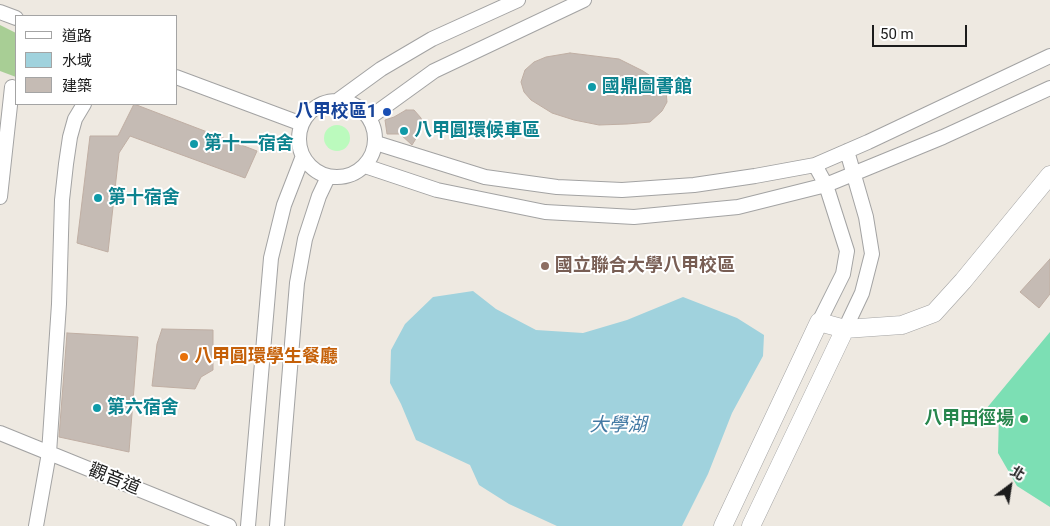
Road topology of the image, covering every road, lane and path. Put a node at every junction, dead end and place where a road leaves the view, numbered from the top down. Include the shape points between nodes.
1 (518, 0) edge
2 (584, 0) edge
3 (0, 12) edge
4 (15, 18) edge
5 (1050, 56) edge
6 (178, 79) edge
7 (12, 87) dead end
8 (1050, 88) edge
9 (337, 101) junction
10 (83, 105) edge
11 (369, 118) junction
12 (302, 124) junction
13 (376, 143) junction
14 (847, 151) junction
15 (303, 156) junction
16 (815, 164) junction
17 (365, 166) junction
18 (854, 173) junction
19 (1050, 175) edge
20 (328, 177) junction
21 (826, 185) junction
22 (0, 197) edge
23 (820, 322) junction
24 (845, 329) junction
25 (0, 433) edge
26 (49, 453) junction
27 (36, 526) edge
28 (229, 526) edge
29 (248, 526) edge
30 (277, 526) edge
31 (723, 526) edge
32 (751, 526) edge

1 - 9 street via 432,39
2 - 11 street via 434,71
3 - 4 street
5 - 14 street
6 - 12 street
7 - 22 street
8 - 18 street
9 - 11 street via 360,108
9 - 12 street via 314,109
10 - 26 street via 70,137 62,200
11 - 13 street
12 - 15 street via 299,146
13 - 16 street via 485,177 556,187 622,190 694,185
13 - 17 street
14 - 16 street
14 - 18 street
15 - 20 street via 314,169
15 - 29 street via 284,205 271,258
16 - 21 street
17 - 20 street via 342,178
17 - 21 street via 437,190 545,212 634,217 738,207
18 - 21 street
18 - 24 street via 872,254 862,293
19 - 24 street via 934,313 902,325
20 - 30 street via 305,239 297,283
21 - 23 street via 847,251 842,274
23 - 24 street
23 - 31 street
24 - 32 street
25 - 26 street, 觀音道
26 - 27 street
26 - 28 street, 觀音道

